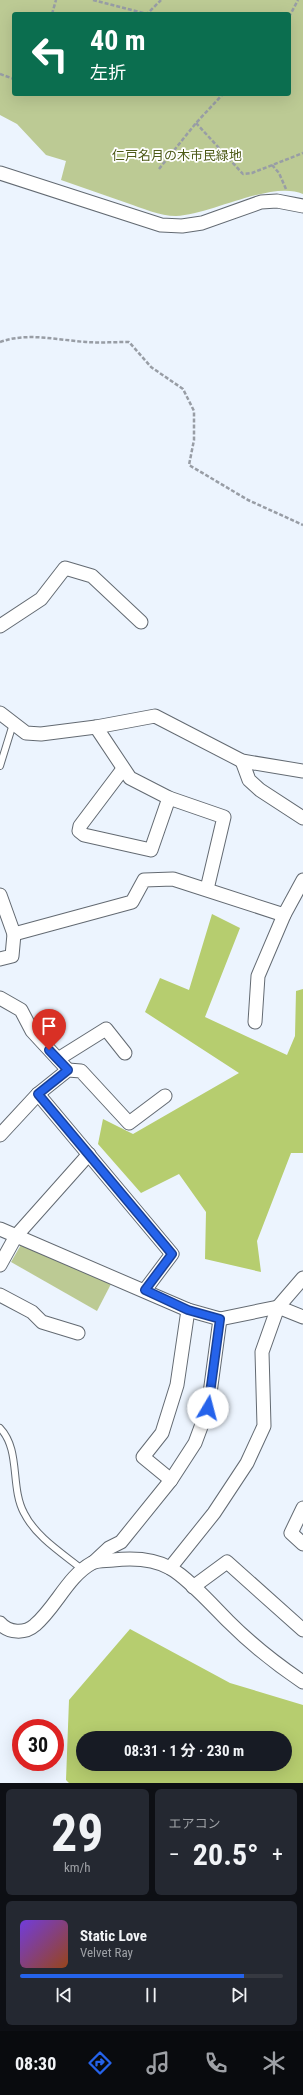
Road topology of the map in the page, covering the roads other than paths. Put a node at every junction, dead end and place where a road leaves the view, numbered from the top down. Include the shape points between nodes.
1 (0, 173) edge
2 (303, 206) edge
3 (141, 622) dead end
4 (0, 626) edge
5 (0, 713) edge
6 (13, 724) junction
7 (96, 727) junction
8 (242, 762) junction
9 (0, 766) edge
10 (123, 769) junction
11 (303, 771) edge
12 (169, 798) junction
13 (303, 818) edge
14 (302, 885) edge
15 (207, 890) junction
16 (0, 896) edge
17 (284, 915) junction
18 (14, 934) junction
19 (0, 959) edge
20 (0, 998) edge
21 (255, 1022) dead end
22 (125, 1053) dead end
23 (58, 1059) junction
24 (68, 1070) junction
25 (38, 1094) junction
26 (165, 1096) dead end
27 (0, 1135) edge
28 (89, 1154) junction
29 (0, 1229) edge
30 (16, 1236) junction
31 (0, 1265) edge
32 (303, 1278) edge
33 (145, 1290) junction
34 (0, 1296) edge
35 (278, 1307) junction
36 (188, 1310) junction
37 (303, 1317) edge
38 (220, 1319) junction
39 (78, 1332) dead end
40 (0, 1428) edge
41 (171, 1480) junction
42 (303, 1508) edge
43 (303, 1544) edge
44 (94, 1562) junction
45 (170, 1568) junction
46 (83, 1570) junction
47 (194, 1587) junction
48 (0, 1623) edge
49 (303, 1630) edge
50 (303, 1682) edge

1 - 2 street via 160,225 182,226 202,223 261,202 277,201
3 - 4 street via 92,576 65,568 40,599
5 - 6 street
6 - 7 street via 26,733 41,734
6 - 9 lane
7 - 8 street via 156,716
7 - 10 street
8 - 11 street
8 - 13 street via 249,780
10 - 12 street via 130,778
10 - 12 street via 80,826 79,831 84,835 151,850
12 - 15 street via 224,817
14 - 17 street
15 - 17 street
15 - 18 street via 173,879 144,880 132,902
16 - 18 street
17 - 21 street via 258,976
18 - 19 street via 12,956
20 - 23 street via 21,1010 32,1031
22 - 23 street via 106,1028
23 - 24 street
24 - 25 street
24 - 26 street via 81,1071 129,1123
25 - 27 street
25 - 28 street
28 - 30 street
28 - 33 street via 172,1254
29 - 30 street
30 - 31 street
30 - 33 street
32 - 35 street
33 - 36 street
34 - 39 street via 32,1312 42,1322
35 - 37 street
35 - 38 street
35 - 45 street via 262,1352 264,1426 247,1463 218,1507
36 - 38 street
36 - 41 street via 177,1385 162,1433 143,1458
38 - 41 street via 208,1408 195,1443
40 - 46 lane via 12,1451 23,1512 36,1531
41 - 44 street via 121,1542 109,1548
42 - 43 street via 291,1533
44 - 45 street via 125,1559 146,1561
44 - 46 street
45 - 47 street
46 - 48 street via 34,1626 21,1632 4,1627
47 - 49 street via 226,1562
47 - 50 street via 245,1638 281,1668

